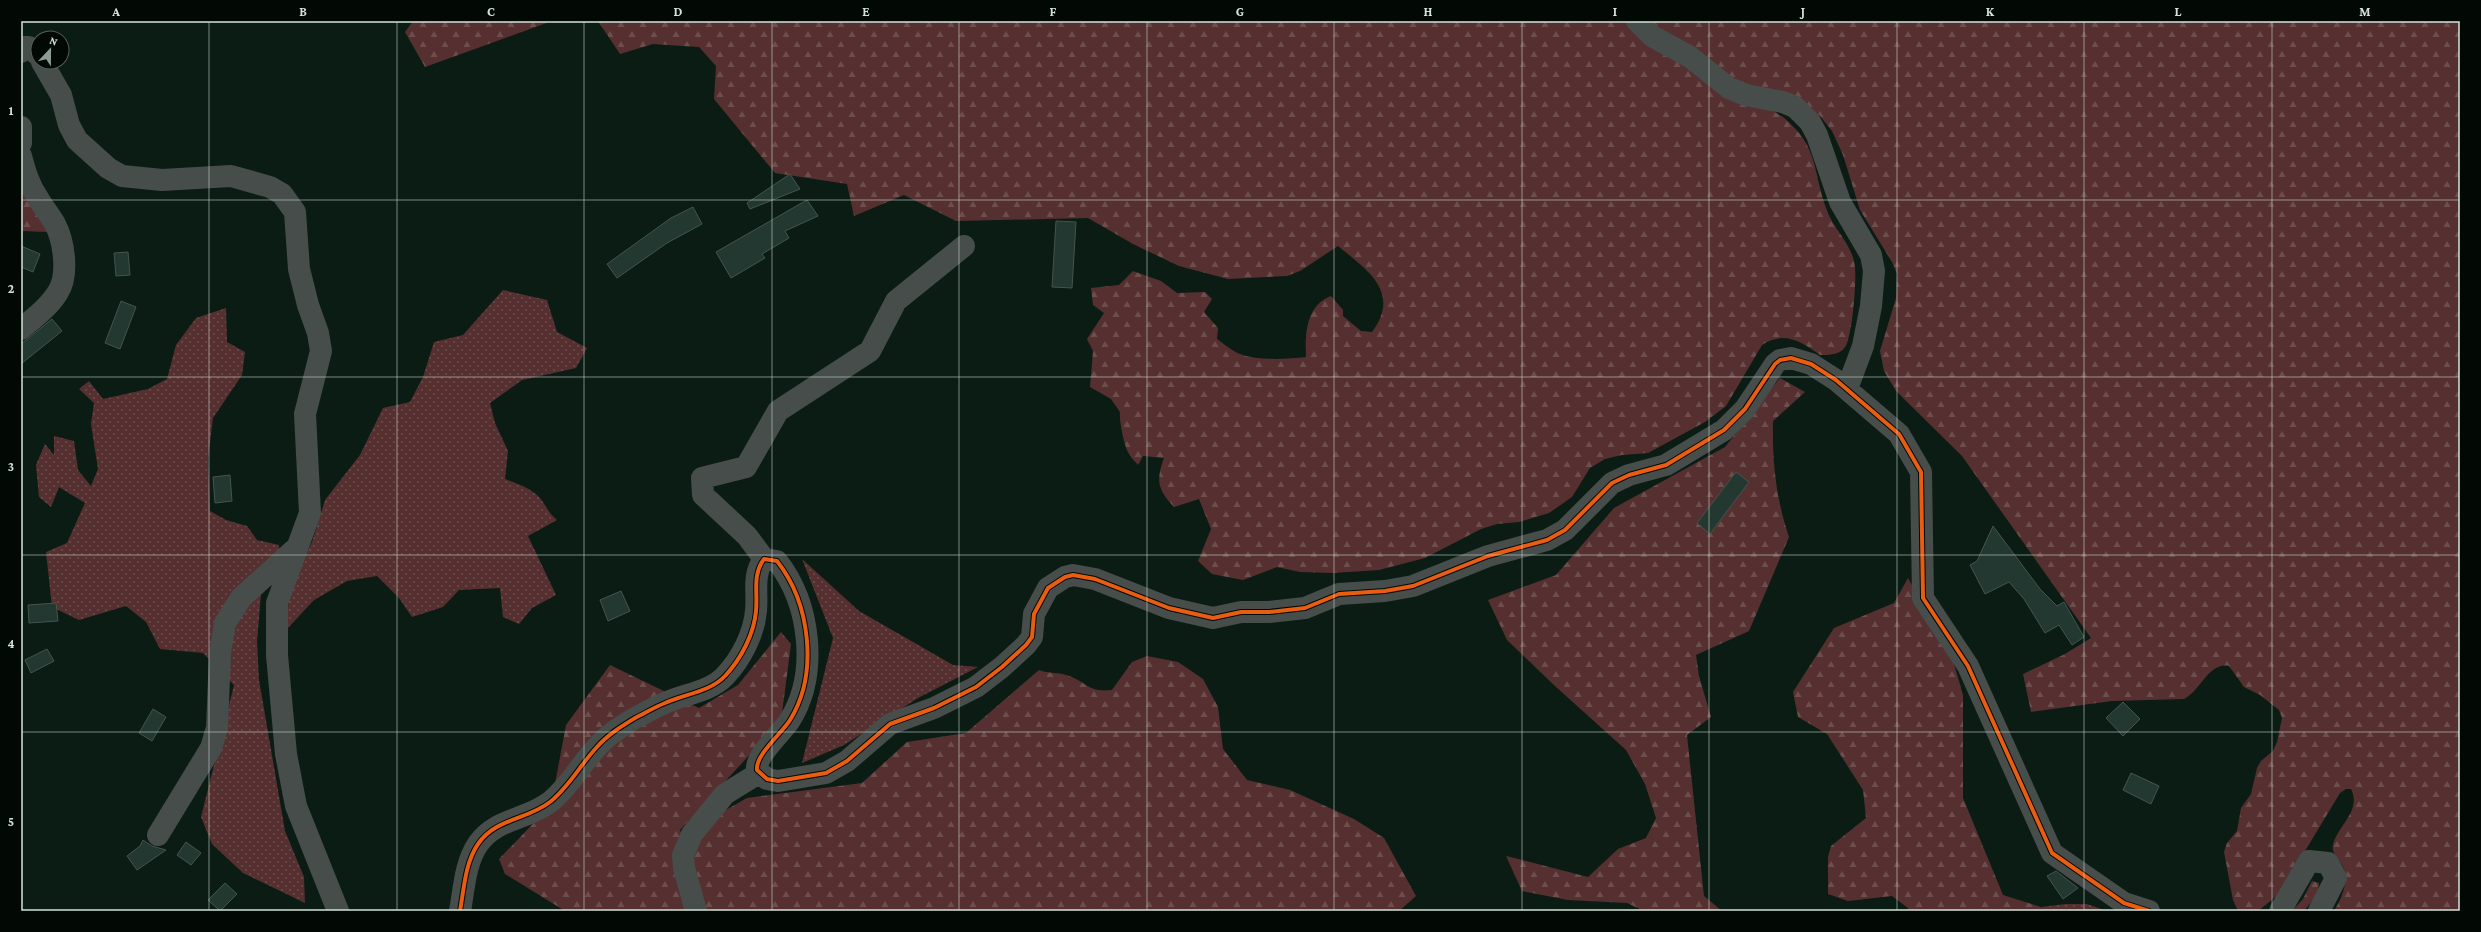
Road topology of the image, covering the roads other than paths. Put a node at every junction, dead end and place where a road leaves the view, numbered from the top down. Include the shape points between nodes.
1 (1637, 21) edge
2 (30, 47) edge
3 (21, 52) edge
4 (47, 70) edge
5 (21, 127) edge
6 (21, 143) edge
7 (21, 156) edge
8 (964, 246) dead end
9 (21, 329) edge
10 (1847, 389) junction
11 (298, 547) junction
12 (764, 559) junction
13 (759, 773) junction
14 (158, 834) dead end
15 (338, 911) edge
16 (460, 911) edge
17 (696, 911) edge
18 (2149, 911) edge
19 (2280, 911) edge
20 (2319, 911) edge

1 - 10 street via 1652,36 1690,57 1729,88 1746,95 1789,104 1801,112 1813,129 1840,202 1871,255 1874,270 1871,306 1863,346
2 - 3 street via 24,47
4 - 11 street via 61,95 69,125 77,140 108,168 122,176 162,180 231,176 270,187 282,194 295,212 299,268 321,351 305,414 310,513
5 - 6 street
7 - 9 street via 31,186 55,225 62,247 63,263 58,293
8 - 12 street via 896,301 870,351 778,411 746,467 702,478 703,495 747,536
10 - 13 street via 1825,372 1804,361 1791,358 1780,360 1746,409 1724,430 1666,465 1629,475 1612,483 1556,536 1488,556 1414,586 1339,594 1305,608 1241,612 1213,618 1169,608 1095,579 1073,575 1065,577 1048,588 1034,614 1032,637 1026,645 976,687 934,708 890,724 847,761 826,773 778,781 767,779
10 - 18 street via 1899,434 1921,472 1923,598 1968,666 2052,853 2124,904
11 - 14 street via 241,598 225,623 220,653 217,728 211,748
11 - 15 street via 282,588 276,616 286,754 296,806
12 - 13 street via 778,561 790,582 805,623 808,652 805,681 795,710 786,726 759,759
12 - 16 street via 756,575 756,611 752,630 741,654 725,676 709,687 665,702 617,730 596,747 569,783 549,803 539,810 507,821 488,833 478,845 470,862
13 - 17 street via 725,794 692,834 683,855
19 - 20 street via 2309,860 2328,863 2336,878

